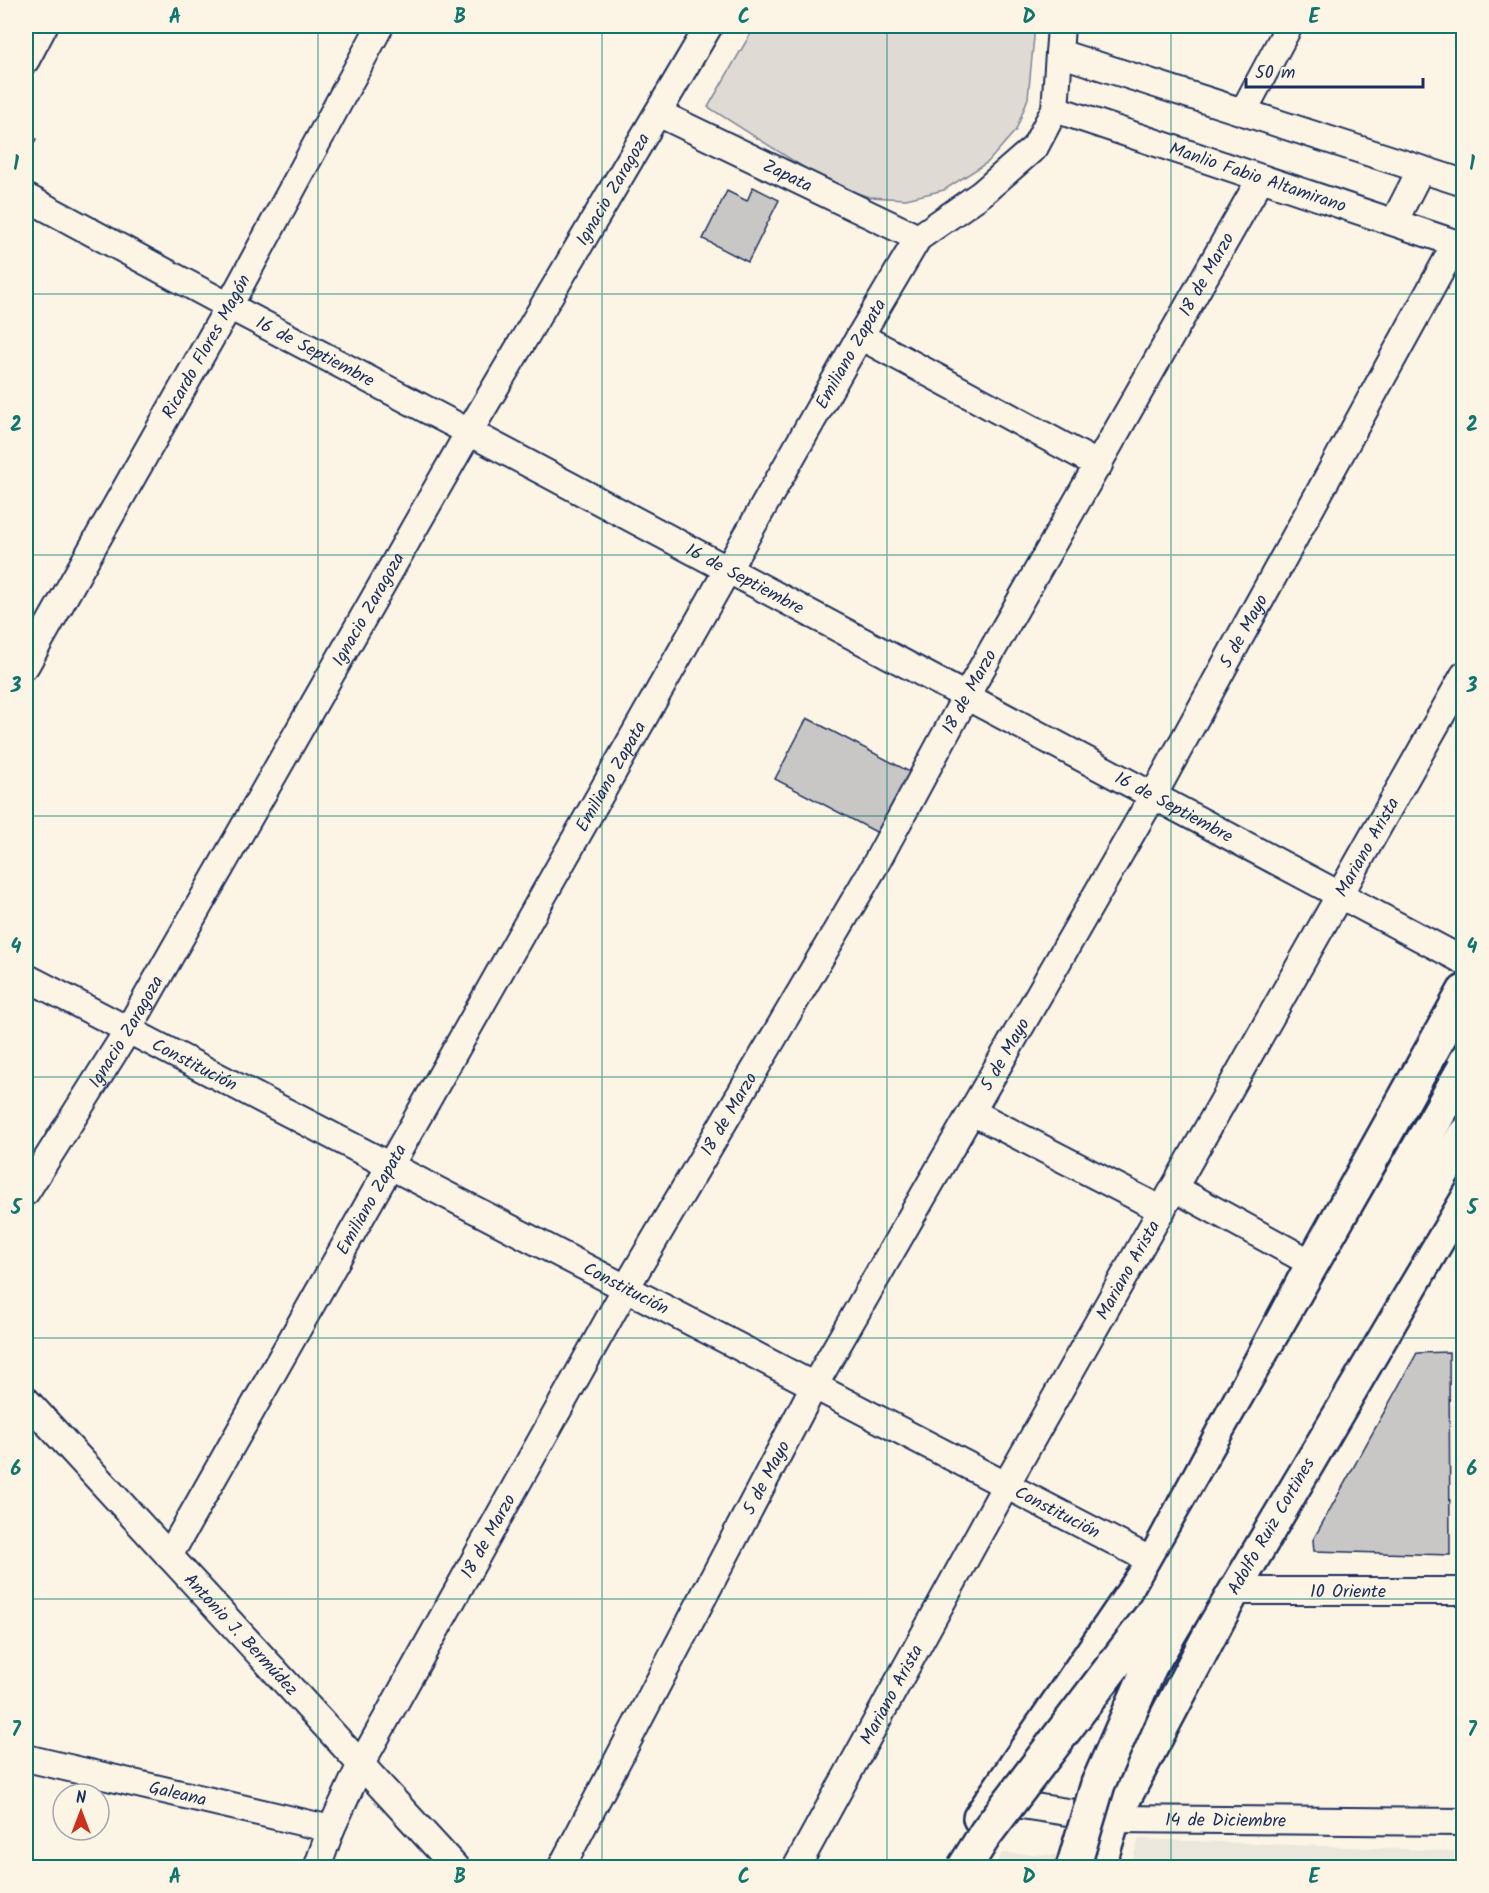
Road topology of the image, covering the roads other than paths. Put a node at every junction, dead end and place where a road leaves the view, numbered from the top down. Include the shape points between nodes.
1 (44, 26) edge
2 (380, 26) edge
3 (709, 26) edge
4 (1060, 26) edge
5 (1289, 26) edge
6 (1059, 53) junction
7 (26, 60) edge
8 (1054, 109) junction
9 (1243, 112) junction
10 (658, 113) junction
11 (1421, 169) junction
12 (1261, 178) junction
13 (1464, 183) edge
14 (26, 197) edge
15 (1394, 222) junction
16 (918, 238) junction
17 (1460, 245) edge
18 (229, 306) junction
19 (860, 336) junction
20 (469, 432) junction
21 (1099, 465) junction
22 (728, 570) junction
23 (26, 665) edge
24 (1464, 675) edge
25 (966, 696) junction
26 (1153, 796) junction
27 (1339, 895) junction
28 (1464, 961) edge
29 (26, 976) edge
30 (1464, 992) edge
31 (128, 1030) junction
32 (1464, 1069) edge
33 (972, 1112) junction
34 (1464, 1136) edge
35 (390, 1166) junction
36 (1174, 1188) junction
37 (26, 1192) edge
38 (1464, 1194) edge
39 (1162, 1210) junction
40 (1313, 1264) junction
41 (626, 1288) junction
42 (814, 1386) junction
43 (26, 1400) edge
44 (1006, 1485) junction
45 (170, 1556) junction
46 (1154, 1562) junction
47 (1233, 1591) junction
48 (1464, 1591) edge
49 (26, 1758) edge
50 (361, 1764) junction
51 (992, 1800) junction
52 (1113, 1819) junction
53 (1464, 1822) edge
54 (331, 1829) junction
55 (317, 1868) edge
56 (456, 1868) edge
57 (561, 1868) edge
58 (796, 1868) edge
59 (950, 1868) edge
60 (964, 1868) edge
61 (1074, 1868) edge
62 (1098, 1868) edge

1 - 7 street
2 - 18 street, Ricardo Flores Magón
3 - 10 street, Ignacio Zaragoza
4 - 6 street, Emiliano Zapata
5 - 9 street
6 - 8 street, Emiliano Zapata
6 - 9 street
8 - 12 street, Manlio Fabio Altamirano
8 - 16 street, Emiliano Zapata via 1035,147 981,194
9 - 11 street
10 - 16 street, Zapata
10 - 20 street, Ignacio Zaragoza
11 - 13 street
11 - 15 street
12 - 15 street, Manlio Fabio Altamirano
12 - 21 street, 18 de Marzo
14 - 18 street, 16 de Septiembre
15 - 17 street, Manlio Fabio Altamirano
16 - 19 street, Emiliano Zapata
17 - 26 street, 5 de Mayo
18 - 20 street, 16 de Septiembre
18 - 23 street, Ricardo Flores Magón
19 - 21 street
19 - 22 street, Emiliano Zapata
20 - 22 street, 16 de Septiembre
20 - 31 street, Ignacio Zaragoza
21 - 25 street, 18 de Marzo
22 - 25 street, 16 de Septiembre
22 - 35 street, Emiliano Zapata
24 - 27 street, Mariano Arista
25 - 26 street, 16 de Septiembre
25 - 41 street, 18 de Marzo via 874,867
26 - 27 street, 16 de Septiembre
26 - 33 street, 5 de Mayo
27 - 28 street, 16 de Septiembre
27 - 36 street, Mariano Arista
29 - 31 street, Constitución
30 - 40 main road
31 - 35 street, Constitución
31 - 37 street, Ignacio Zaragoza
32 - 60 main road, bridge via 1151,1616
33 - 39 street
33 - 42 street, 5 de Mayo
34 - 61 main road, bridge via 1150,1666 1098,1784
35 - 41 street, Constitución
35 - 45 street, Emiliano Zapata
36 - 39 street, Mariano Arista
36 - 40 street
38 - 47 main road, Adolfo Ruiz Cortines
39 - 44 street, Mariano Arista
40 - 46 main road
41 - 42 street, Constitución
41 - 50 street, 18 de Marzo
42 - 44 street, Constitución
42 - 57 street, 5 de Mayo
43 - 45 street, Antonio J. Bermúdez
44 - 46 street, Constitución
44 - 58 street, Mariano Arista
45 - 50 street, Antonio J. Bermúdez
46 - 47 street, Constitución
46 - 51 main road
47 - 48 street, 10 Oriente
47 - 52 main road, Adolfo Ruiz Cortines
49 - 54 street, Galeana
50 - 54 street, 18 de Marzo
50 - 56 street, Antonio J. Bermúdez
51 - 52 street, 14 de Diciembre
51 - 59 main road
52 - 53 street, 14 de Diciembre
52 - 62 main road, Adolfo Ruiz Cortines
54 - 55 street, 18 de Marzo

